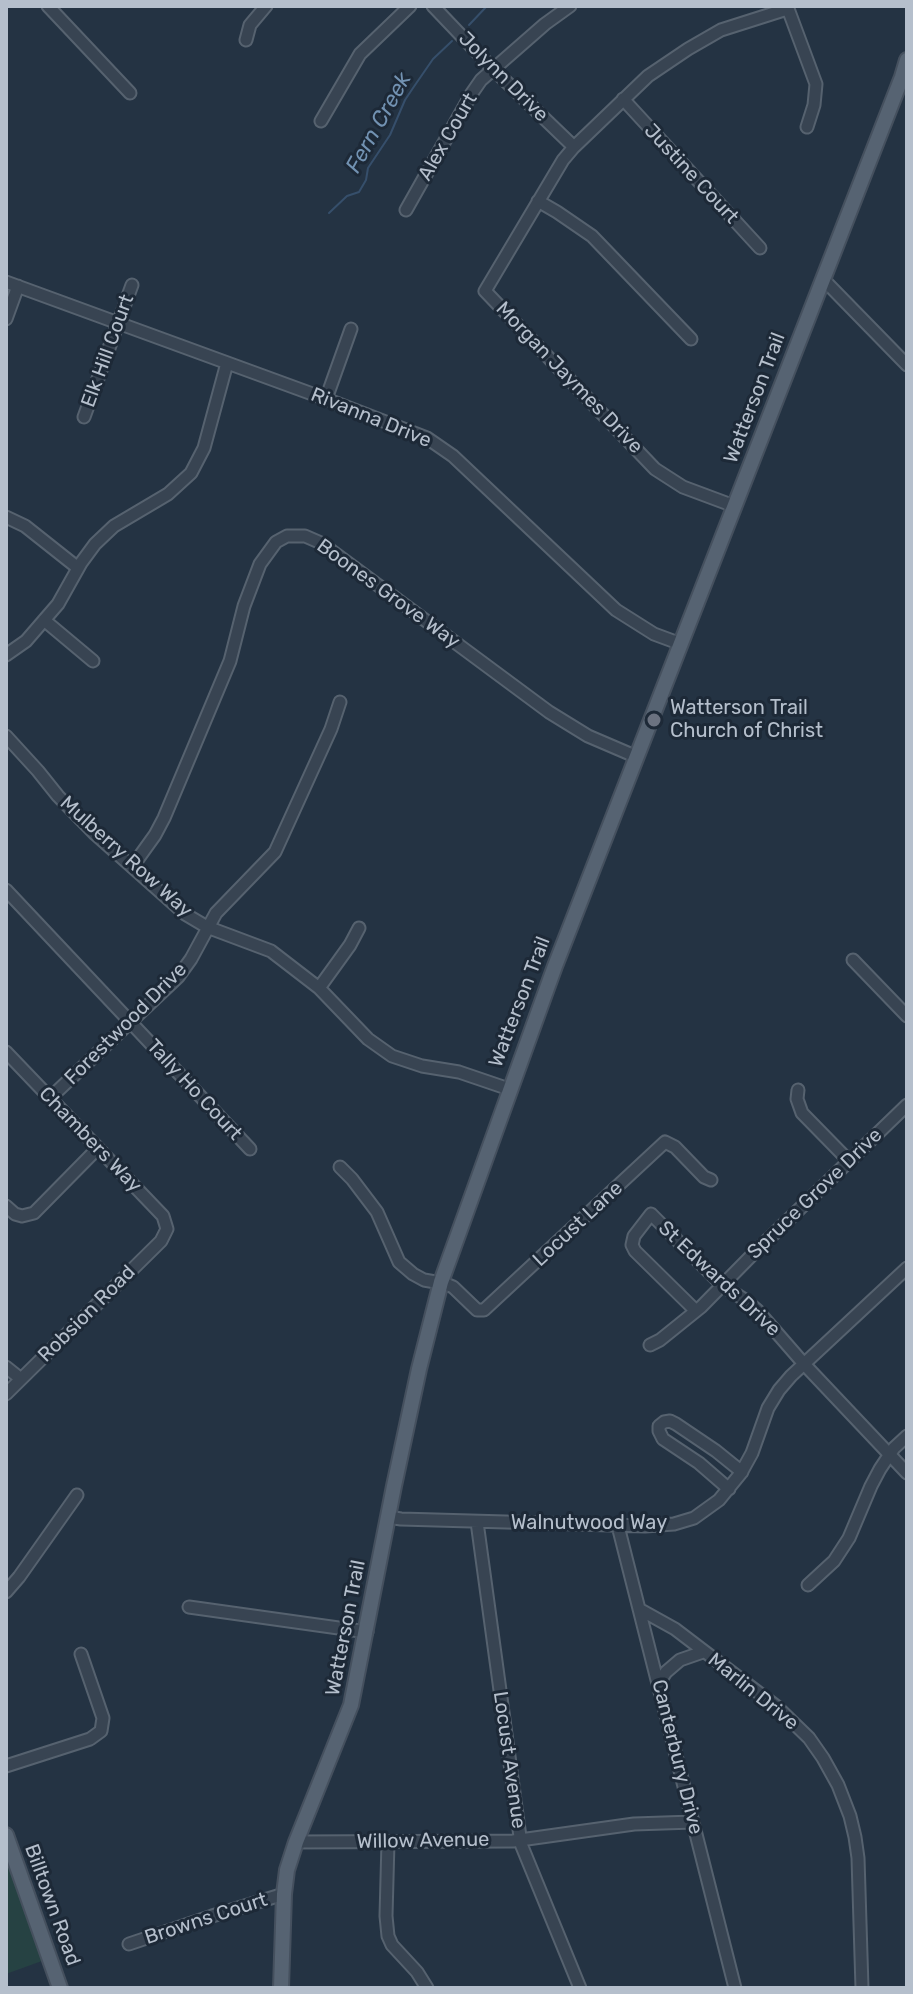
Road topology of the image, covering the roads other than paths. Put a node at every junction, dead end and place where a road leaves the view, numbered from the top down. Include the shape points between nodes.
1 (48, 6) edge
2 (266, 6) edge
3 (410, 6) edge
4 (433, 6) edge
5 (570, 6) edge
6 (787, 7) edge
7 (246, 40) dead end
8 (907, 60) edge
9 (493, 69) junction
10 (130, 93) dead end
11 (623, 99) junction
12 (321, 121) dead end
13 (807, 127) dead end
14 (574, 147) junction
15 (538, 201) junction
16 (406, 210) dead end
17 (760, 248) dead end
18 (823, 279) junction
19 (12, 284) edge
20 (132, 285) dead end
21 (6, 319) edge
22 (118, 323) junction
23 (351, 329) dead end
24 (691, 339) dead end
25 (227, 363) junction
26 (907, 365) edge
27 (326, 399) junction
28 (84, 417) dead end
29 (734, 506) junction
30 (6, 517) edge
31 (78, 568) junction
32 (44, 620) junction
33 (681, 644) junction
34 (6, 655) edge
35 (93, 661) dead end
36 (340, 702) dead end
37 (6, 736) edge
38 (637, 757) junction
39 (132, 867) junction
40 (6, 890) edge
41 (207, 927) junction
42 (359, 928) dead end
43 (853, 960) dead end
44 (319, 988) junction
45 (907, 1016) edge
46 (131, 1022) junction
47 (6, 1052) edge
48 (509, 1089) junction
49 (798, 1090) dead end
50 (50, 1098) junction
51 (907, 1105) edge
52 (98, 1148) junction
53 (250, 1149) dead end
54 (849, 1161) junction
55 (340, 1167) dead end
56 (711, 1180) dead end
57 (6, 1206) edge
58 (166, 1232) joint
59 (907, 1268) edge
60 (441, 1282) junction
61 (722, 1285) junction
62 (696, 1311) junction
63 (650, 1345) dead end
64 (804, 1364) junction
65 (6, 1367) edge
66 (21, 1379) junction
67 (6, 1394) edge
68 (907, 1436) edge
69 (891, 1455) junction
70 (742, 1472) junction
71 (907, 1473) edge
72 (729, 1489) junction
73 (77, 1495) dead end
74 (388, 1517) junction
75 (477, 1522) junction
76 (618, 1526) junction
77 (808, 1585) dead end
78 (6, 1592) edge
79 (189, 1607) dead end
80 (639, 1609) junction
81 (367, 1632) junction
82 (703, 1652) junction
83 (81, 1654) dead end
84 (658, 1684) junction
85 (7, 1764) edge
86 (693, 1822) junction
87 (6, 1835) edge
88 (520, 1840) junction
89 (296, 1842) junction
90 (388, 1842) junction
91 (284, 1894) junction
92 (129, 1944) dead end
93 (60, 1988) edge
94 (281, 1988) edge
95 (427, 1988) edge
96 (580, 1988) edge
97 (735, 1988) edge
98 (862, 1988) edge

1 - 10 street
2 - 7 street via 250,25
3 - 12 street via 360,54
4 - 9 street, Jolynn Drive
5 - 9 street, Alex Court
6 - 11 street, Morgan Jaymes Drive via 721,30 648,76
6 - 13 street via 816,84
8 - 18 main road, Watterson Trail
9 - 14 street, Jolynn Drive
9 - 16 street, Alex Court via 472,93
11 - 14 street, Morgan Jaymes Drive
11 - 17 street, Justine Court
14 - 15 street, Morgan Jaymes Drive
15 - 24 street via 592,236
15 - 29 street, Morgan Jaymes Drive via 485,291 655,469 683,487
18 - 26 street
18 - 29 main road, Watterson Trail
19 - 21 street
19 - 22 street, Rivanna Drive
20 - 22 street, Elk Hill Court
22 - 25 street, Rivanna Drive
22 - 28 street, Elk Hill Court
23 - 27 street
25 - 27 street, Rivanna Drive
25 - 31 street via 204,448 191,473 168,494 114,526
27 - 33 street, Rivanna Drive via 443,448 600,597 633,622
29 - 33 main road, Watterson Trail
30 - 31 street
31 - 32 street
32 - 34 street
32 - 35 street
33 - 38 main road, Watterson Trail
36 - 41 street, Forestwood Drive via 275,852
37 - 39 street, Mulberry Row Way via 58,796
38 - 39 street, Boones Grove Way via 549,712 321,543 287,536 260,564 221,684 164,818
38 - 48 main road, Watterson Trail
39 - 41 street, Mulberry Row Way
40 - 46 street, Tally Ho Court
41 - 44 street, Mulberry Row Way via 271,951
41 - 46 street, Forestwood Drive via 178,977
42 - 44 street
43 - 45 street
44 - 48 street, Mulberry Row Way via 392,1056
46 - 50 street, Forestwood Drive
46 - 53 street, Tally Ho Court
47 - 50 street, Chambers Way
48 - 60 main road, Watterson Trail
49 - 54 street via 802,1113
50 - 52 street, Chambers Way
51 - 54 street, Spruce Grove Drive
52 - 57 street via 34,1213 22,1216
52 - 58 street, Chambers Way via 163,1216
54 - 61 street, Spruce Grove Drive
55 - 60 street via 377,1212 399,1262 424,1280
56 - 60 street, Locust Lane via 665,1142 484,1310
58 - 66 street, Robsion Road
59 - 64 street, Walnutwood Way
60 - 74 main road, Watterson Trail
61 - 62 street, Spruce Grove Drive
61 - 62 street, St Edwards Drive via 651,1214 632,1245
61 - 64 street, St Edwards Drive via 757,1310
62 - 63 street, Spruce Grove Drive
64 - 69 street, St Edwards Drive
64 - 70 street, Walnutwood Way via 774,1398
65 - 66 street
66 - 67 street, Robsion Road
68 - 69 street
69 - 71 street, St Edwards Drive
69 - 77 street via 849,1538
70 - 72 street, Walnutwood Way
70 - 72 street via 676,1424 659,1426 663,1439
72 - 76 street, Walnutwood Way via 685,1522
73 - 78 street
74 - 75 street, Walnutwood Way
74 - 81 main road, Watterson Trail
75 - 76 street, Walnutwood Way
75 - 88 street, Locust Avenue
76 - 80 street, Canterbury Drive
79 - 81 street
80 - 82 street, Marlin Drive
80 - 84 street, Canterbury Drive
81 - 89 main road, Watterson Trail via 347,1720
82 - 84 street via 680,1660
82 - 98 street, Marlin Drive via 789,1717 838,1785 858,1858
83 - 85 street via 103,1718 99,1735
84 - 86 street, Canterbury Drive
86 - 88 street, Willow Avenue via 634,1824
86 - 97 street, Canterbury Drive
87 - 93 main road, Billtown Road
88 - 90 street, Willow Avenue
88 - 96 street, Locust Avenue
89 - 90 street, Willow Avenue
89 - 91 main road, Watterson Trail
90 - 95 street via 388,1936
91 - 92 street, Browns Court
91 - 94 main road, Watterson Trail

